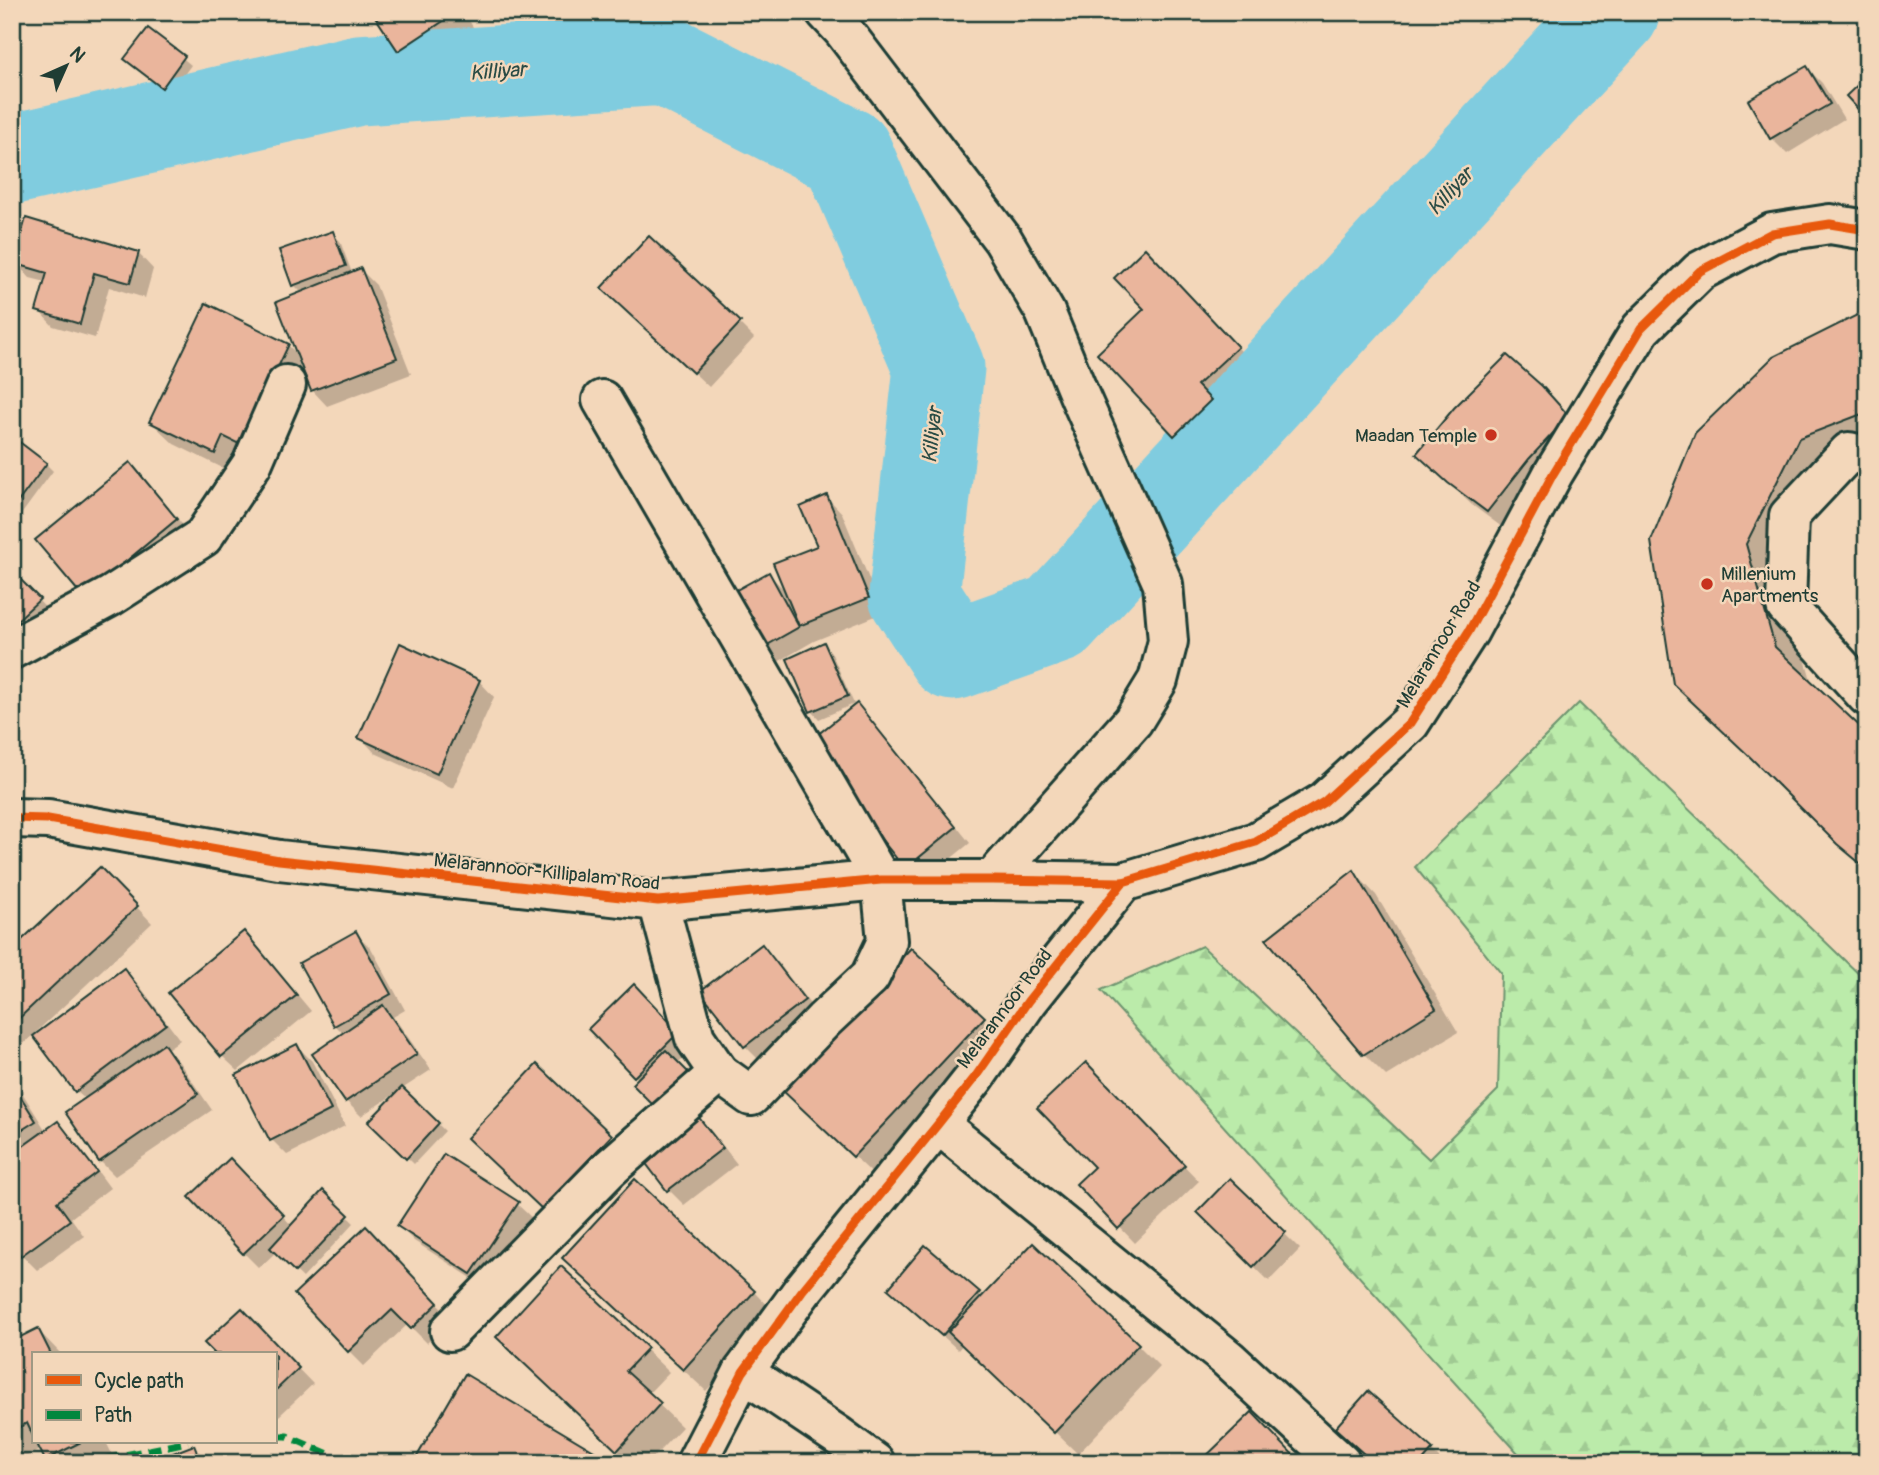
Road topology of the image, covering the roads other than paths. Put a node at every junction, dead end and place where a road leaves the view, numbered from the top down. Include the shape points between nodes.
1 (826, 12) edge
2 (1867, 230) edge
3 (286, 385) dead end
4 (602, 400) dead end
5 (1867, 456) edge
6 (12, 649) edge
7 (1867, 696) edge
8 (12, 818) edge
9 (881, 880) junction
10 (992, 880) junction
11 (1123, 882) junction
12 (658, 901) junction
13 (719, 1073) junction
14 (939, 1124) junction
15 (450, 1332) dead end
16 (743, 1372) junction
17 (696, 1463) edge
18 (875, 1463) edge
19 (1341, 1463) edge

1 - 10 street via 1003,240 1045,312 1163,584 1168,641 1158,680 1133,721
2 - 11 street, Melarannoor Road via 1830,224 1772,233 1700,271 1641,329 1553,474 1469,631 1410,723 1324,802 1256,842
3 - 6 street via 252,464 203,537 111,596
4 - 9 street
5 - 7 street via 1849,452 1789,516 1786,606
8 - 12 street, Melarannoor-Killipalam Road via 48,819 279,860
9 - 10 street, Melarannoor-Killipalam Road
9 - 12 street, Melarannoor-Killipalam Road
9 - 13 street via 887,941 870,977 751,1096
10 - 11 street, Melarannoor-Killipalam Road
11 - 14 street, Melarannoor Road via 1028,1001
12 - 13 street via 695,1038
13 - 15 street via 609,1169
14 - 16 street, Melarannoor Road
14 - 19 street via 1228,1359
16 - 17 street, Melarannoor Road
16 - 18 street

